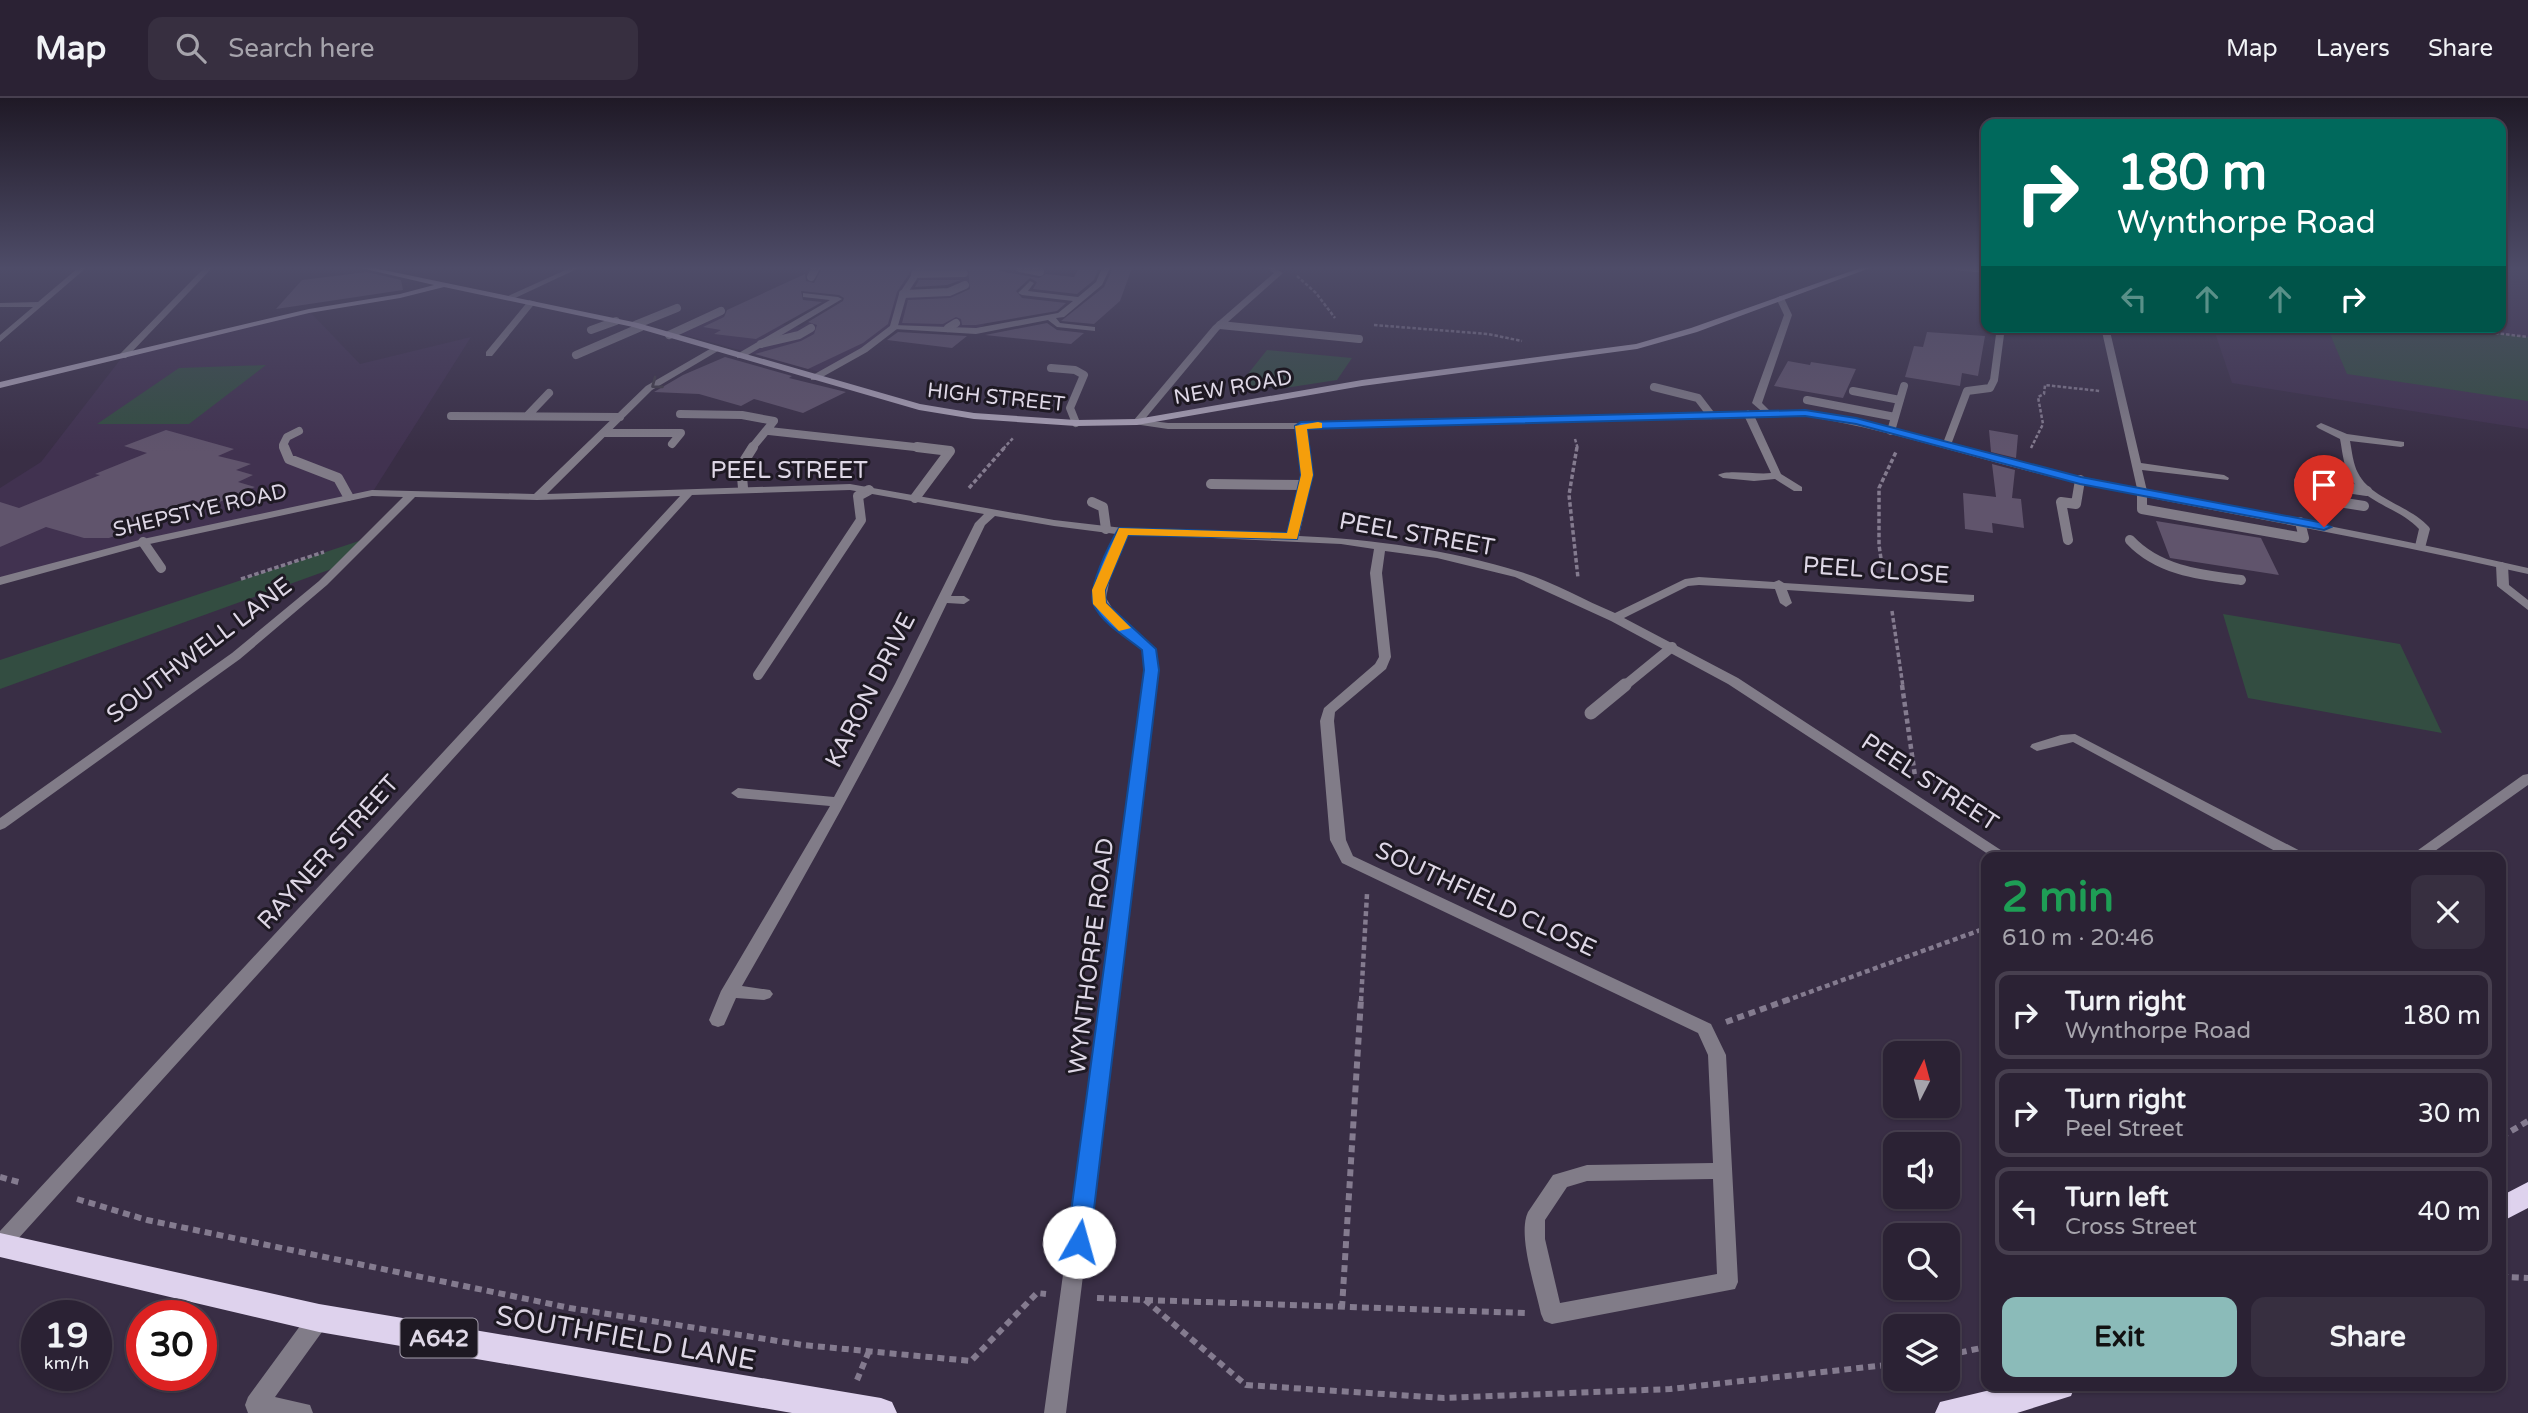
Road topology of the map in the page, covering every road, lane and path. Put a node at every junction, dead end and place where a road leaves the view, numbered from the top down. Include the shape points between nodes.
1 (149, 329) edge
2 (233, 329) edge
3 (509, 329) edge
4 (631, 329) edge
5 (650, 329) edge
6 (681, 329) edge
7 (786, 329) edge
8 (809, 329) edge
9 (891, 329) edge
10 (1216, 329) edge
11 (1260, 329) edge
12 (1433, 329) edge
13 (1695, 329) edge
14 (1783, 329) edge
15 (2000, 333) edge
16 (2106, 333) edge
17 (2495, 333) edge
18 (669, 335) junction
19 (2528, 337) edge
20 (1359, 340) dead end
21 (1533, 343) dead end
22 (761, 344) junction
23 (715, 349) junction
24 (489, 354) dead end
25 (576, 355) dead end
26 (123, 356) junction
27 (740, 356) junction
28 (1051, 368) dead end
29 (814, 377) junction
30 (0, 385) edge
31 (1904, 386) dead end
32 (1654, 387) dead end
33 (1853, 391) dead end
34 (549, 393) dead end
35 (2121, 394) junction
36 (1900, 400) junction
37 (1807, 401) dead end
38 (1766, 412) junction
39 (1748, 413) junction
40 (680, 414) dead end
41 (528, 415) junction
42 (1711, 415) junction
43 (451, 416) dead end
44 (620, 417) junction
45 (1895, 417) junction
46 (1028, 420) junction
47 (1570, 420) junction
48 (1137, 422) junction
49 (1076, 423) junction
50 (1301, 426) junction
51 (2321, 426) dead end
52 (299, 431) dead end
53 (769, 431) junction
54 (1891, 431) junction
55 (604, 433) junction
56 (2345, 437) junction
57 (672, 444) dead end
58 (1947, 444) junction
59 (2401, 444) dead end
60 (1899, 447) dead end
61 (2018, 466) junction
62 (2138, 466) junction
63 (1723, 475) dead end
64 (1777, 476) junction
65 (2224, 478) dead end
66 (2080, 480) junction
67 (1212, 484) dead end
68 (1305, 485) junction
69 (743, 488) junction
70 (1798, 489) dead end
71 (869, 490) junction
72 (690, 491) junction
73 (2142, 491) junction
74 (2367, 491) junction
75 (411, 495) junction
76 (348, 496) junction
77 (537, 497) junction
78 (915, 498) junction
79 (1092, 502) dead end
80 (956, 504) junction
81 (2364, 506) dead end
82 (994, 511) junction
83 (2300, 522) junction
84 (1114, 530) junction
85 (1293, 537) junction
86 (365, 539) junction
87 (2068, 540) dead end
88 (2130, 540) dead end
89 (143, 542) junction
90 (2421, 545) junction
91 (1381, 547) junction
92 (2502, 565) junction
93 (161, 568) dead end
94 (2528, 570) edge
95 (241, 579) dead end
96 (0, 580) edge
97 (2241, 580) dead end
98 (1779, 584) junction
99 (1889, 592) junction
100 (1563, 594) junction
101 (1970, 597) dead end
102 (944, 599) junction
103 (964, 600) dead end
104 (1786, 603) dead end
105 (2528, 606) edge
106 (1615, 618) junction
107 (1672, 647) junction
108 (758, 675) dead end
109 (1591, 713) dead end
110 (2037, 747) dead end
111 (2528, 778) edge
112 (738, 793) dead end
113 (1918, 798) junction
114 (839, 802) junction
115 (0, 825) edge
116 (1998, 852) edge
117 (2290, 852) edge
118 (2423, 852) edge
119 (1368, 872) junction
120 (1981, 930) edge
121 (730, 991) junction
122 (764, 994) dead end
123 (719, 1020) dead end
124 (1705, 1029) junction
125 (2528, 1121) edge
126 (2506, 1134) edge
127 (1723, 1171) junction
128 (0, 1177) edge
129 (50, 1190) junction
130 (2528, 1194) edge
131 (2506, 1207) edge
132 (0, 1245) edge
133 (2506, 1276) edge
134 (2528, 1278) edge
135 (1072, 1297) junction
136 (1145, 1300) junction
137 (1342, 1308) junction
138 (1552, 1314) junction
139 (319, 1318) junction
140 (1981, 1349) edge
141 (1960, 1353) edge
142 (1883, 1365) edge
143 (2042, 1391) edge
144 (302, 1413) edge
145 (881, 1413) edge
146 (1055, 1413) edge
147 (1951, 1413) edge

1 - 26 street
2 - 26 main road
3 - 24 street
4 - 25 lane
5 - 18 main road, HIGH STREET
6 - 18 lane
7 - 22 street
8 - 22 lane
9 - 29 street
10 - 48 street
11 - 20 lane
12 - 21 path
13 - 48 main road, NEW ROAD via 1637,346 1363,383
14 - 38 street via 1757,403
15 - 58 lane via 1994,380 1990,388 1967,391
16 - 35 street
17 - 19 path
18 - 23 main road, HIGH STREET
22 - 27 street
23 - 27 main road, HIGH STREET
23 -> 44 street via 649,388
26 - 30 main road
27 - 29 main road, HIGH STREET
28 - 49 lane via 1084,375 1070,408
29 - 46 main road, HIGH STREET via 919,407
31 - 36 lane
32 - 42 lane via 1698,398
33 - 36 lane
34 - 41 lane
35 - 61 path via 2045,385 2045,394 2039,397 2044,410 2042,435
35 - 62 street
36 - 45 lane
37 - 45 lane
38 - 39 street
38 - 54 street via 1805,413
39 - 42 street
39 - 64 street
40 - 53 lane via 767,418 774,421
41 - 43 lane
41 - 44 lane
42 - 47 street
44 - 55 street
45 - 54 lane
46 - 49 main road, HIGH STREET
46 - 80 path
47 - 50 street
47 - 100 path via 1578,450 1569,495 1579,586
48 - 49 main road, HIGH STREET
48 - 50 street
50 - 68 street
51 - 56 street
52 - 76 lane via 283,445 289,458 338,478
53 - 69 lane via 741,460
53 - 78 lane via 950,451
54 - 58 street
55 - 57 lane via 681,433
55 - 77 street
56 - 59 street
56 - 74 street via 2352,472
58 - 61 street
60 - 99 path via 1879,488 1879,545
61 - 66 street
62 - 65 street
62 - 73 street
63 - 64 street
64 - 70 street
66 - 73 street
66 - 87 lane via 2076,504 2062,502
67 - 68 lane
68 - 85 street
69 - 71 street, PEEL STREET
69 - 72 street, PEEL STREET
71 - 78 street, PEEL STREET
71 - 108 lane via 858,496 861,520
72 - 77 street, PEEL STREET
72 - 129 street, RAYNER STREET
73 - 83 street
73 - 83 lane via 2142,509 2304,538
74 - 81 lane via 2299,481 2306,497
74 - 90 street via 2417,518 2425,529
75 - 76 street, SHEPSTYE ROAD
75 - 77 street, PEEL STREET
75 - 86 street, SOUTHWELL LANE
76 - 89 street, SHEPSTYE ROAD
78 - 80 street, PEEL STREET
79 - 84 lane via 1103,507
80 - 82 street, PEEL STREET
82 - 84 street, PEEL STREET
82 - 102 street, KARON DRIVE via 980,523
83 - 90 street
84 - 85 street, PEEL STREET
84 - 135 street, WYNTHORPE ROAD via 1098,590 1099,604 1149,649 1152,670
85 - 91 street, PEEL STREET
86 - 95 path
86 - 115 street, SOUTHWELL LANE via 323,583 236,656
88 - 97 lane via 2137,550 2181,569
89 - 93 lane
89 - 96 street, SHEPSTYE ROAD
90 - 92 street
91 - 100 street, PEEL STREET via 1519,575
91 - 119 street, SOUTHFIELD CLOSE via 1376,573 1385,657 1373,674 1329,711 1328,721 1338,840 1347,859
92 - 94 street
92 - 105 street via 2502,586
98 - 99 street, PEEL CLOSE
98 - 104 street, PEEL CLOSE
98 - 106 street, PEEL CLOSE via 1685,583
99 - 101 street, PEEL CLOSE
99 - 113 path
100 - 106 street, PEEL STREET
102 - 103 street, KARON DRIVE
102 - 114 street, KARON DRIVE
106 - 107 street, PEEL STREET
107 - 109 lane
107 - 113 street, PEEL STREET
110 - 117 street via 2076,738
111 - 118 street
112 - 114 street, KARON DRIVE
113 - 116 street, PEEL STREET
114 - 121 street, KARON DRIVE
119 - 124 street, SOUTHFIELD CLOSE
119 - 137 path
120 - 124 path
121 - 122 street
121 - 123 street, KARON DRIVE
124 - 127 street via 1717,1055
125 - 126 path
127 - 138 street via 1728,1282
127 - 138 street via 1587,1173 1560,1181 1535,1218 1535,1239
128 - 129 path
129 - 132 street, RAYNER STREET
129 - 135 path via 147,1220 570,1308 829,1348 971,1361 1037,1293
130 - 131 highway
132 - 139 highway, SOUTHFIELD LANE / A642
133 - 134 path
135 - 136 path
135 - 146 street, WYNTHORPE ROAD
136 - 137 path
136 - 142 path via 1246,1385 1457,1397 1670,1390
137 - 138 path
139 - 144 street via 256,1405
139 - 145 highway, SOUTHFIELD LANE / A642
140 - 141 path
143 - 147 highway

